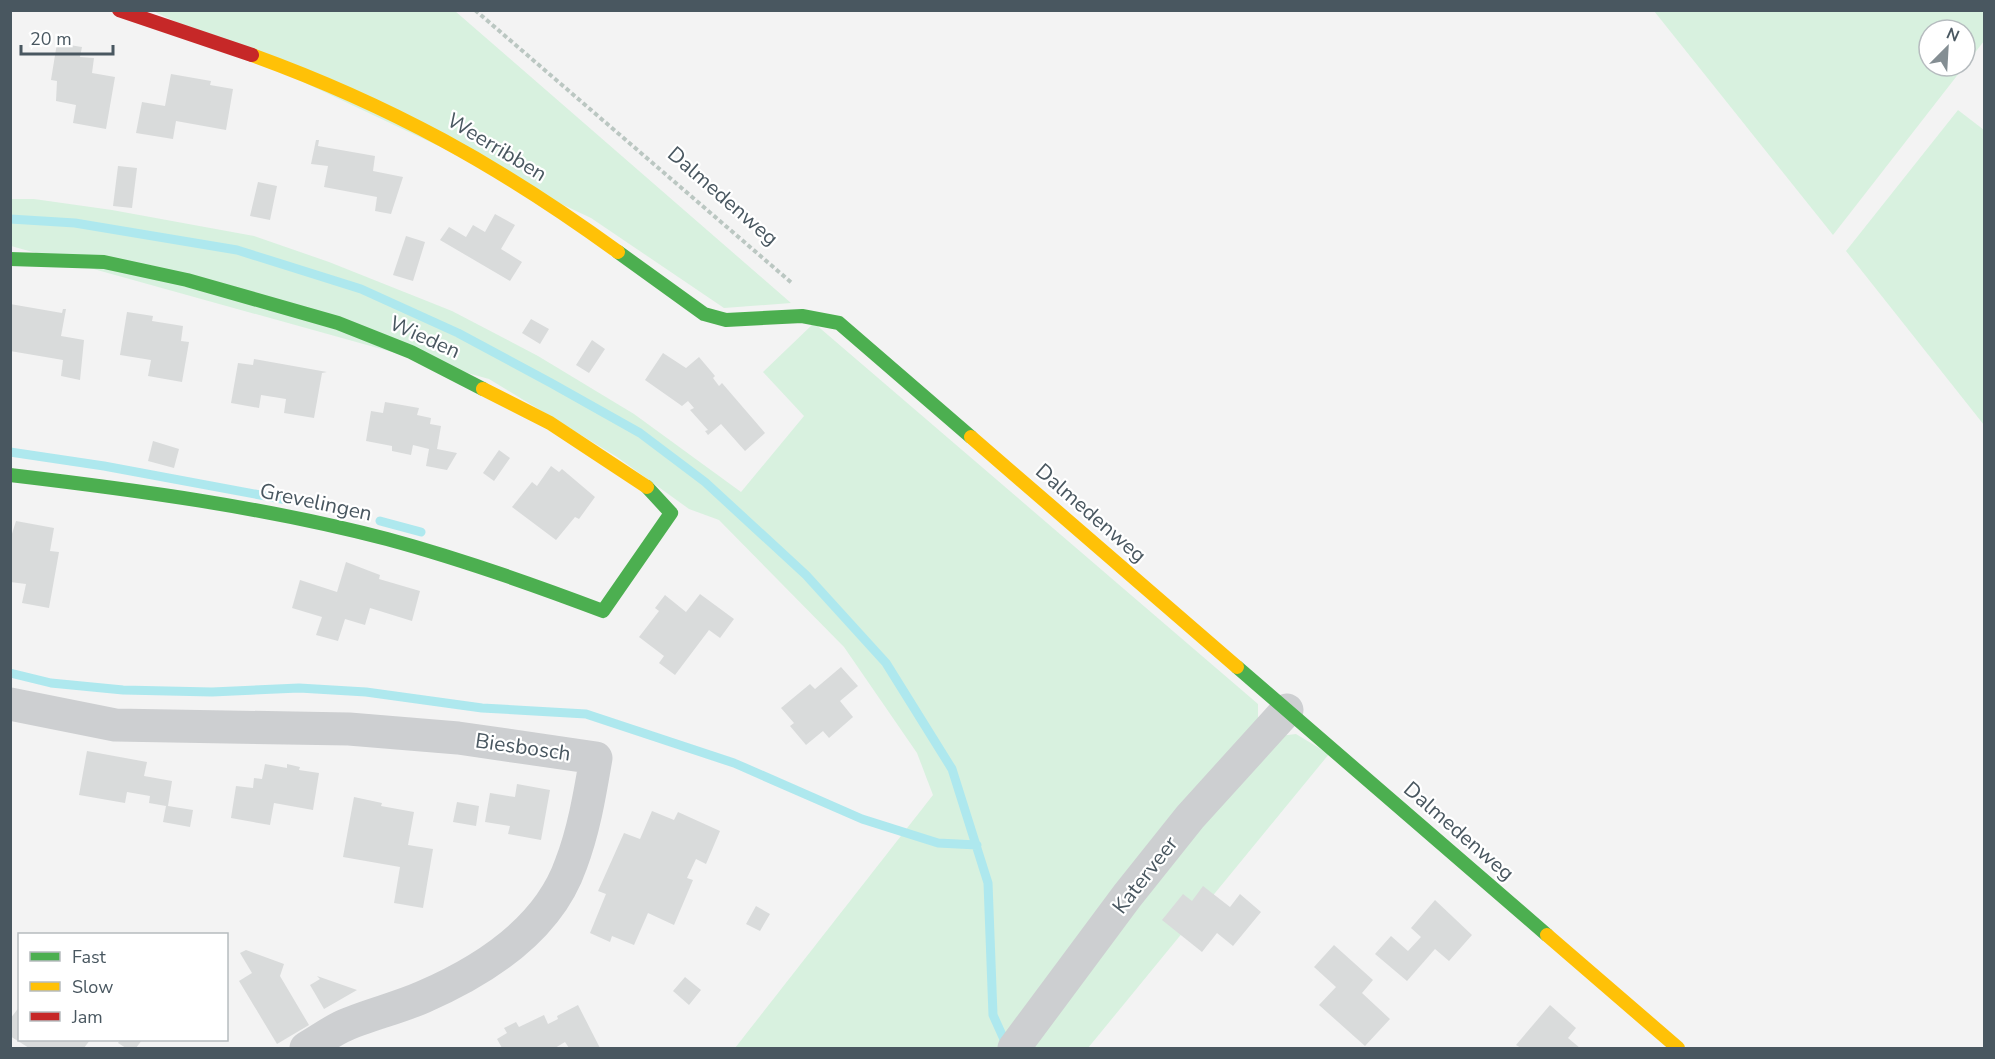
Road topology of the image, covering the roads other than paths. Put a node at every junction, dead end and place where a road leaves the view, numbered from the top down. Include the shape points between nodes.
1 (119, 10) edge
2 (10, 259) edge
3 (838, 323) joint
4 (10, 475) edge
5 (603, 611) joint
6 (10, 704) edge
7 (1287, 710) junction
8 (1018, 1044) edge
9 (306, 1048) edge
10 (1678, 1048) edge

1 - 3 street, Weerribben via 265,57 408,120 473,155 590,230 704,314 726,320 802,316
2 - 5 street, Wieden via 104,262 187,280 338,323 411,352 550,423 646,485 671,513
3 - 7 street, Dalmedenweg
4 - 5 street, Grevelingen via 215,501 395,540 543,586
6 - 9 street, Biesbosch via 115,725 349,729 458,738 596,758 571,866 551,903 517,940 481,968 423,997 342,1027
7 - 8 street, Katerveer via 1190,817
7 - 10 street, Dalmedenweg

